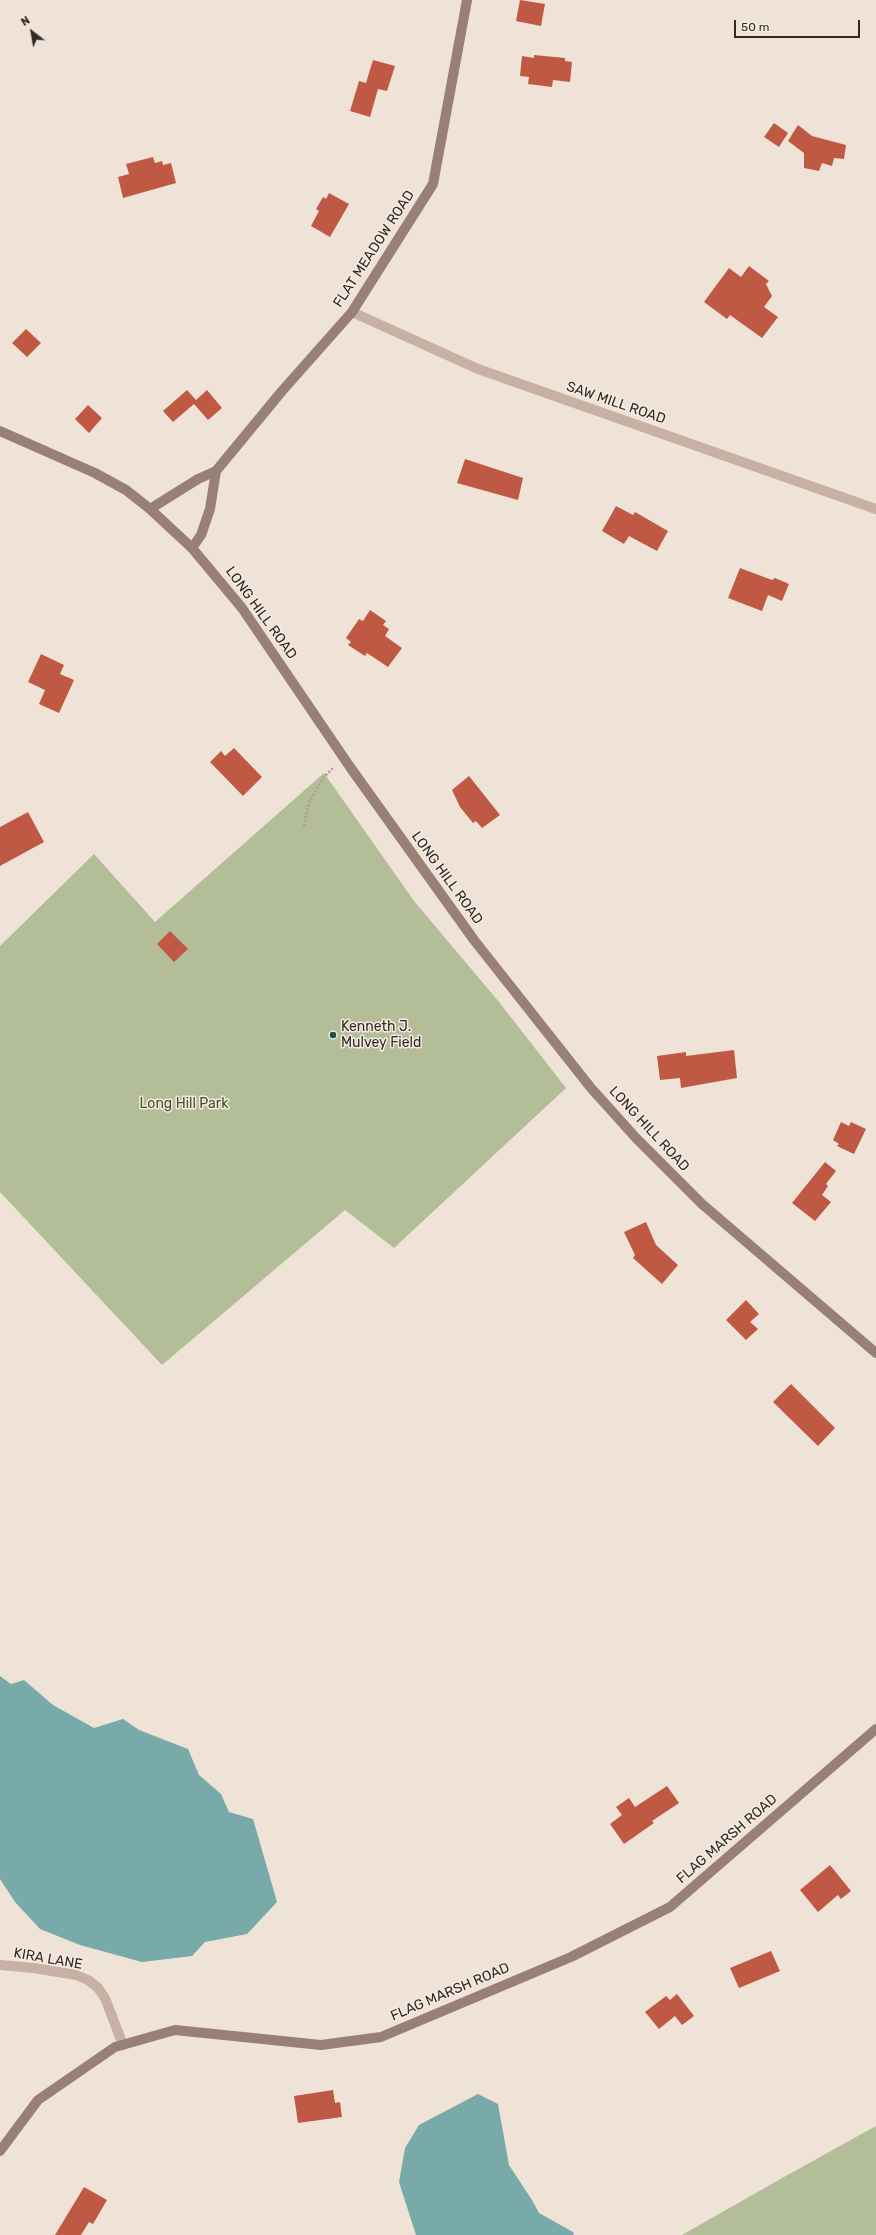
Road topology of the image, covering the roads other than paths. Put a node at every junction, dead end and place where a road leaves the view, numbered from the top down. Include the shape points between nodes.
1 (467, 0) edge
2 (352, 312) junction
3 (0, 431) edge
4 (216, 471) junction
5 (150, 509) junction
6 (876, 509) edge
7 (192, 548) junction
8 (876, 1353) edge
9 (876, 1729) edge
10 (0, 1965) edge
11 (123, 2045) junction
12 (0, 2152) edge

1 - 2 street, FLAT MEADOW ROAD via 433,184
2 - 4 street, FLAT MEADOW ROAD
2 - 6 street, SAW MILL ROAD via 478,370
3 - 5 street, LONG HILL ROAD via 96,473 126,490
4 - 5 street, FLAT MEADOW ROAD via 198,479
4 - 7 street via 210,509 201,535
5 - 7 street, LONG HILL ROAD
7 - 8 street, LONG HILL ROAD via 242,608 350,767 460,920 591,1088 702,1204
9 - 11 street, FLAG MARSH ROAD via 670,1907 571,1957 381,2036 321,2045 175,2030
10 - 11 street, KIRA LANE via 76,1975 88,1980 105,1998
11 - 12 street, FLAG MARSH ROAD via 116,2047 38,2100

